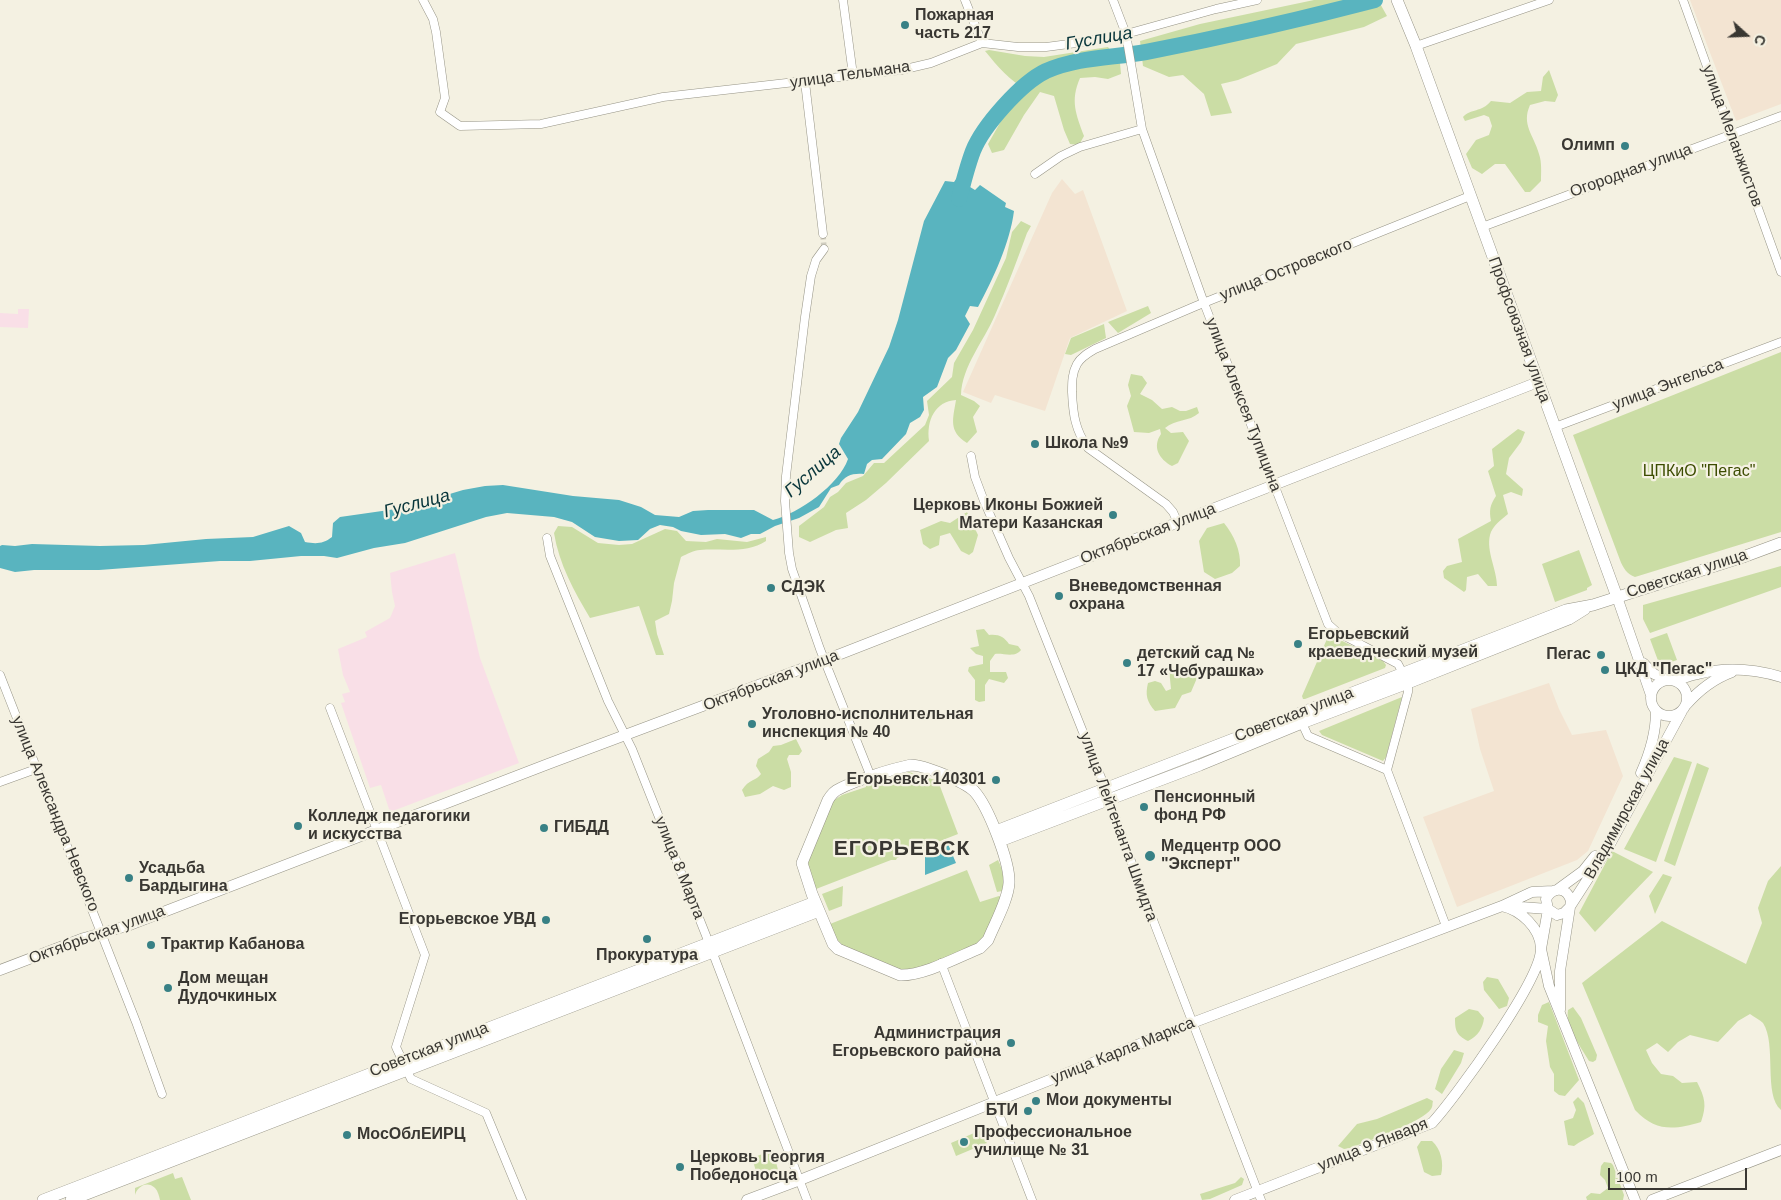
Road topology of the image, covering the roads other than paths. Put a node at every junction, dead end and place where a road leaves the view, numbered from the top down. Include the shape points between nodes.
1 (423, 0) edge
2 (843, 0) edge
3 (964, 0) edge
4 (1113, 0) edge
5 (1258, 0) edge
6 (1550, 0) edge
7 (1683, 0) edge
8 (1398, 4) edge
9 (1126, 34) junction
10 (982, 43) junction
11 (1416, 46) junction
12 (853, 75) junction
13 (806, 82) junction
14 (1781, 116) edge
15 (1142, 129) junction
16 (1732, 134) junction
17 (1035, 174) dead end
18 (1470, 196) junction
19 (1482, 227) junction
20 (823, 234) tunnel mouth
21 (824, 249) tunnel mouth
22 (1781, 272) edge
23 (1204, 303) junction
24 (1781, 342) edge
25 (1538, 382) junction
26 (1555, 427) junction
27 (971, 456) dead end
28 (1275, 485) junction
29 (1178, 523) junction
30 (547, 538) dead end
31 (1781, 543) edge
32 (1022, 583) junction
33 (1617, 597) junction
34 (825, 660) junction
35 (1640, 661) junction
36 (1742, 670) junction
37 (0, 675) edge
38 (1781, 677) edge
39 (1406, 678) junction
40 (1672, 680) junction
41 (1651, 695) junction
42 (330, 708) dead end
43 (1684, 709) junction
44 (1656, 711) junction
45 (1302, 723) junction
46 (626, 735) junction
47 (36, 769) junction
48 (1387, 770) junction
49 (871, 777) junction
50 (0, 782) edge
51 (1107, 794) junction
52 (377, 830) junction
53 (998, 836) junction
54 (1555, 890) junction
55 (817, 906) junction
56 (1502, 906) junction
57 (1570, 907) junction
58 (1548, 909) junction
59 (1446, 926) junction
60 (102, 933) junction
61 (711, 948) junction
62 (1541, 949) junction
63 (941, 964) junction
64 (0, 970) edge
65 (1560, 1010) junction
66 (1192, 1023) junction
67 (405, 1065) junction
68 (162, 1094) dead end
69 (994, 1102) junction
70 (1781, 1150) edge
71 (800, 1180) junction
72 (1259, 1196) edge
73 (43, 1200) edge
74 (71, 1200) edge
75 (522, 1200) edge
76 (746, 1200) edge
77 (807, 1200) edge
78 (1032, 1200) edge
79 (1235, 1200) edge
80 (1636, 1200) edge
81 (1652, 1200) edge

1 - 13 street, улица Тельмана via 436,32 445,98 440,112 460,126 541,124 664,96
2 - 12 street
3 - 10 street
4 - 9 street, улица Алексея Тупицина
5 - 9 street, улица Тельмана
6 - 11 street
7 - 16 street, улица Меланжистов
8 - 11 main road, Профсоюзная улица
9 - 10 street, улица Тельмана via 1046,47
9 - 15 street, улица Алексея Тупицина
10 - 12 street, улица Тельмана via 901,70
11 - 18 main road, Профсоюзная улица
12 - 13 street, улица Тельмана
13 - 20 street
14 - 16 street, Огородная улица
15 - 17 street via 1080,147
15 - 23 street, улица Алексея Тупицина
16 - 19 street, Огородная улица
16 - 22 street, улица Меланжистов
18 - 19 main road, Профсоюзная улица
18 - 23 street, улица Островского
19 - 25 main road, Профсоюзная улица
21 - 34 street via 811,276 806,308 785,501 792,569
23 - 28 street, улица Алексея Тупицина
23 - 29 street, улица Островского via 1084,355 1072,381 1072,413 1088,448 1166,504
24 - 26 street, улица Энгельса
25 - 26 main road, Профсоюзная улица
25 - 28 street, Октябрьская улица
26 - 33 main road, Профсоюзная улица
27 - 32 street, улица Лейтенанта Шмидта via 984,501
28 - 29 street, Октябрьская улица
28 - 39 street, улица Алексея Тупицина via 1328,624 1398,664
29 - 32 street, Октябрьская улица
30 - 46 street, улица 8 Марта via 550,556 608,701
31 - 33 main road, Советская улица
32 - 34 street, Октябрьская улица
32 - 51 street, улица Лейтенанта Шмидта
33 - 35 street, Профсоюзная улица
33 - 39 main road, Советская улица via 1593,605 1569,619
34 - 46 street, Октябрьская улица
34 - 49 street
35 - 40 street via 1654,674
35 - 41 street, Профсоюзная улица
36 - 38 street, Владимирская улица
36 - 40 street, Владимирская улица via 1708,671
36 - 43 street, Владимирская улица via 1712,681
37 - 47 street, улица Александра Невского
39 - 45 main road, Советская улица
39 - 48 street via 1408,692
39 - 51 main road, Советская улица
40 - 41 street via 1657,684
40 - 43 street via 1684,688 1687,700
41 - 44 street
42 - 52 street
43 - 44 street via 1672,716
43 - 57 street, Владимирская улица via 1609,846
44 - 54 street, Владимирская улица via 1652,745 1626,806 1589,865
45 - 48 street via 1308,736
45 - 51 main road, Советская улица via 1200,764
46 - 52 street, Октябрьская улица
46 - 61 street, улица 8 Марта
47 - 50 street
47 - 60 street, улица Александра Невского
48 - 59 street
49 - 53 main road via 911,765 942,774 975,792
49 - 55 main road via 839,789 828,800 802,863
51 - 53 main road, Советская улица
51 - 66 street, улица Лейтенанта Шмидта
52 - 60 street, Октябрьская улица
52 - 67 street via 425,955 396,1047
53 - 63 main road via 1009,882 988,940 980,948
54 - 56 street, улица Карла Маркса via 1532,892
54 - 57 street via 1568,894
54 - 58 street via 1546,899
55 - 61 main road, Советская улица
55 - 63 main road via 833,944 843,952 900,975 915,974
56 - 58 street
56 - 59 street, улица Карла Маркса
56 - 62 street via 1514,910 1528,921
57 - 58 street via 1557,915
57 - 65 street via 1560,971
58 - 62 street
59 - 66 street, улица Карла Маркса
60 - 64 street, Октябрьская улица
60 - 68 street, улица Александра Невского
61 - 67 main road, Советская улица
61 - 71 street, улица 8 Марта
62 - 65 street via 1549,986
62 - 72 street, улица 9 Января via 1518,1002 1432,1123
63 - 69 street
65 - 80 street
66 - 69 street, улица Карла Маркса
66 - 72 street, улица Лейтенанта Шмидта
67 - 73 main road, Советская улица
67 - 74 main road, Советская улица
67 - 75 street via 411,1079 486,1113
69 - 71 street, улица Карла Маркса
69 - 78 street
70 - 81 street
71 - 76 street, улица Карла Маркса
71 - 77 street, улица 8 Марта
72 - 79 street, улица 9 Января

